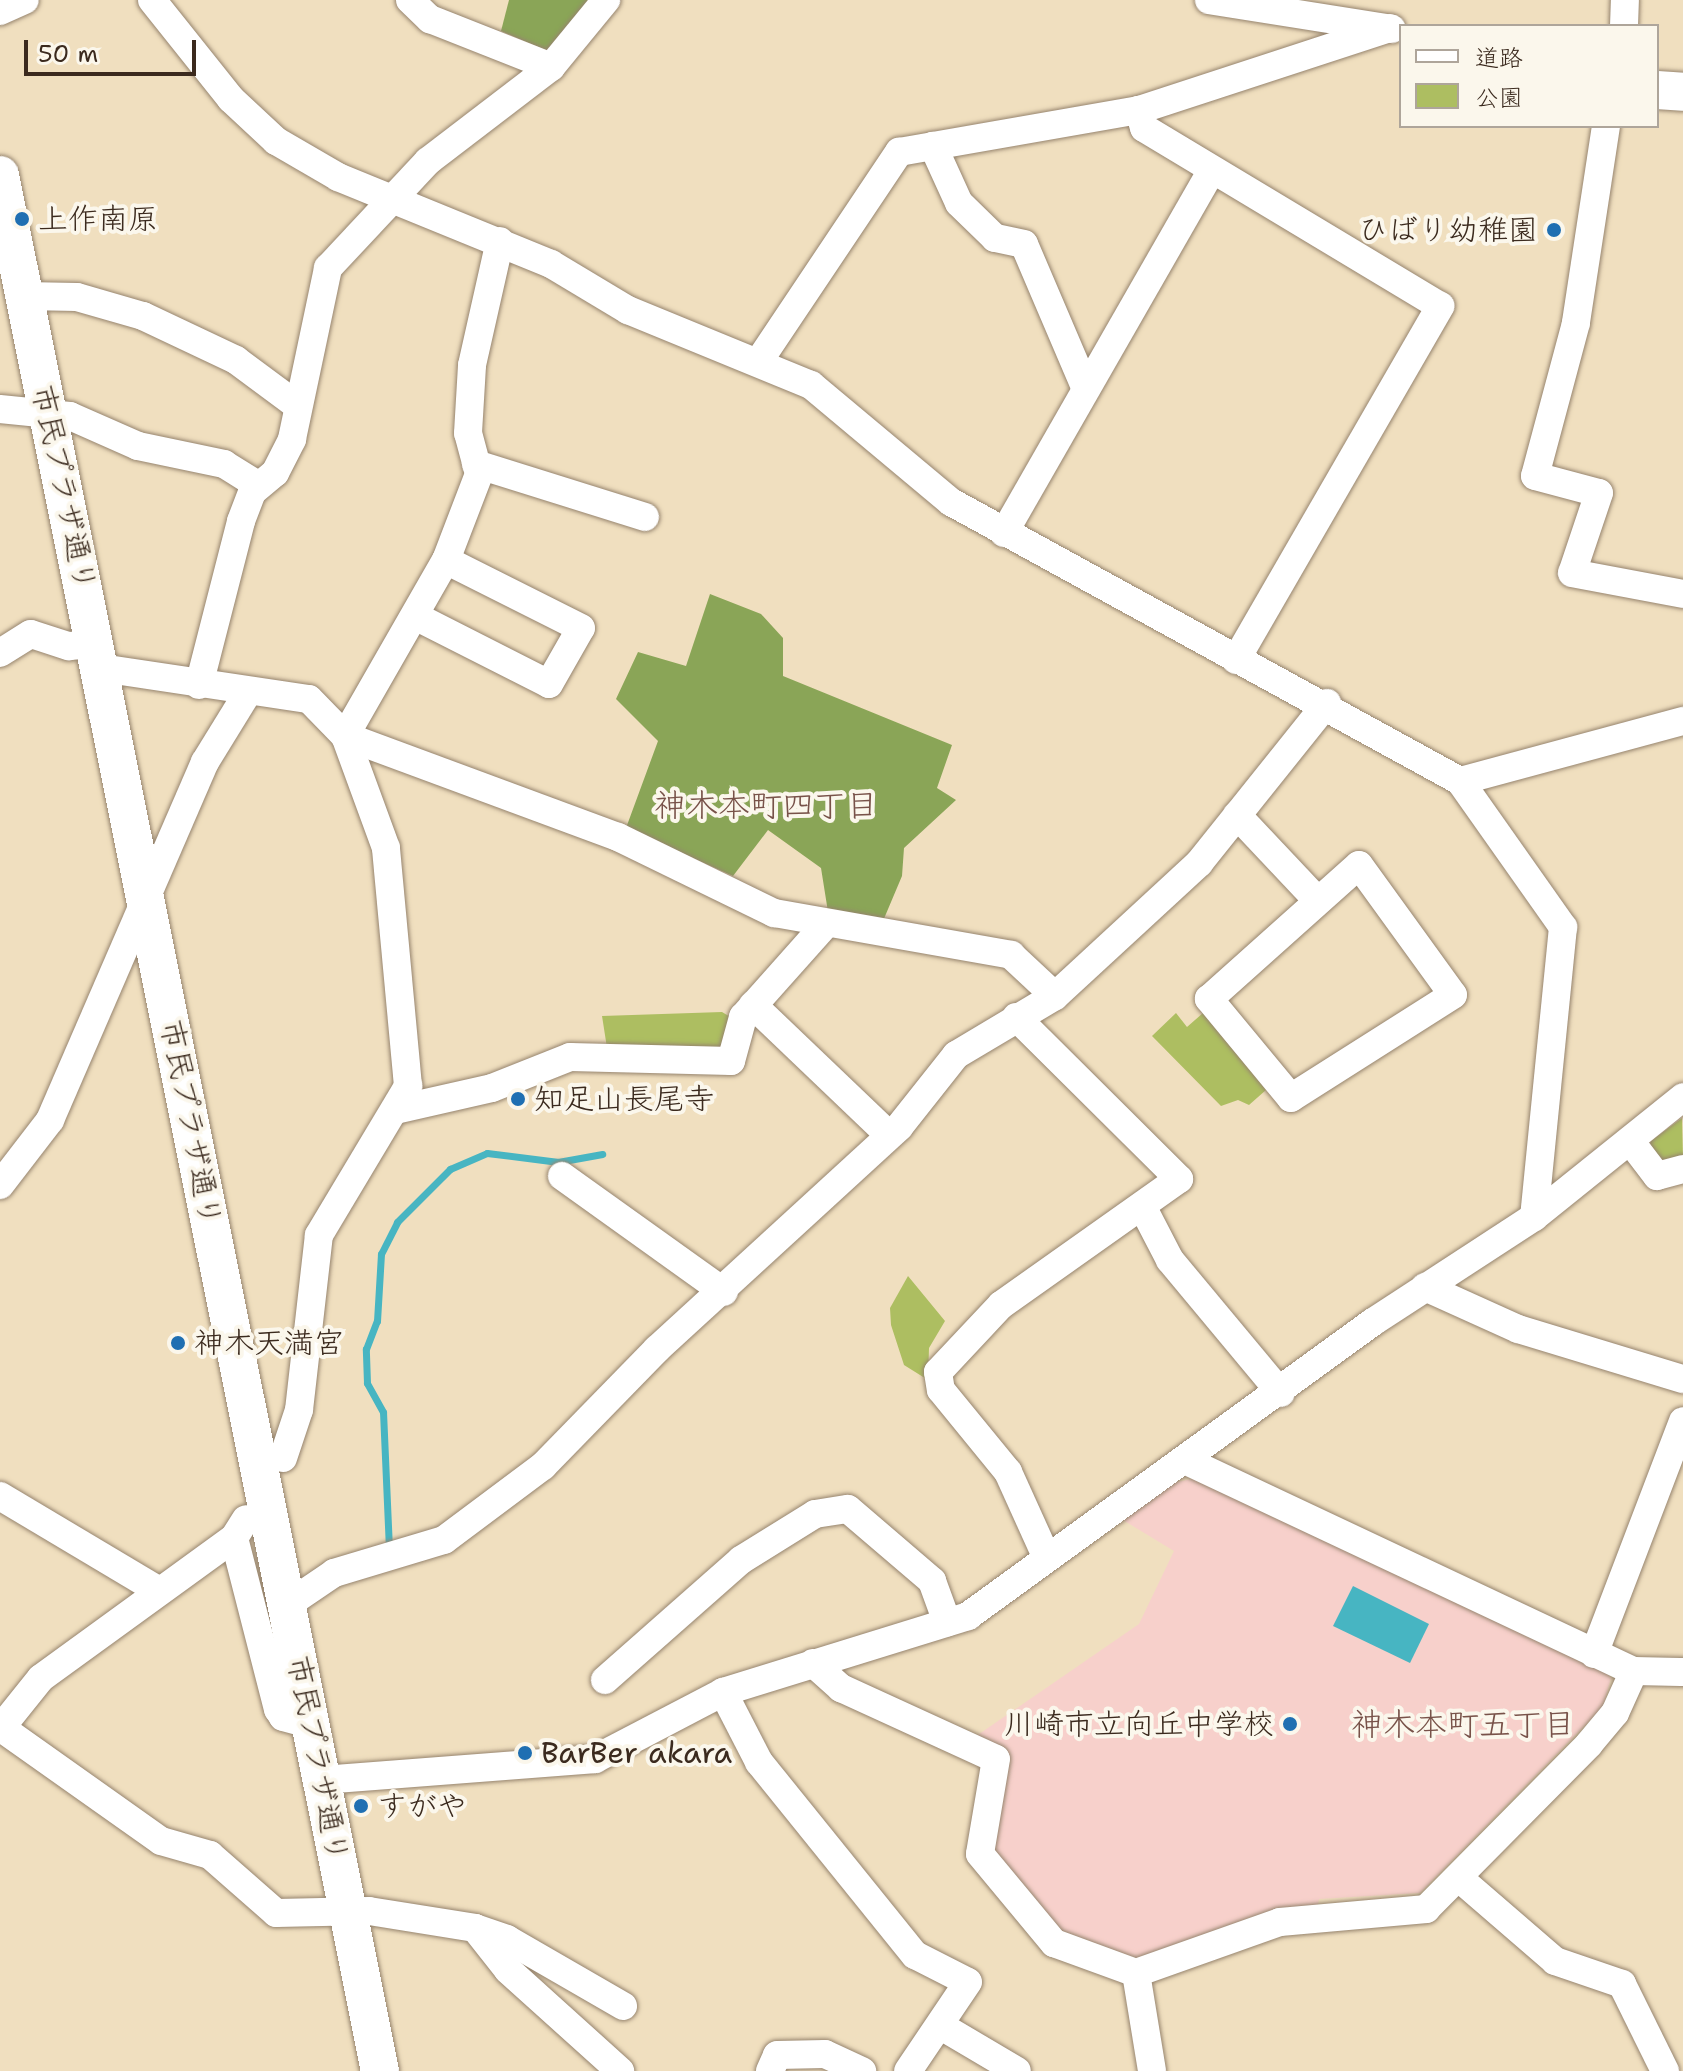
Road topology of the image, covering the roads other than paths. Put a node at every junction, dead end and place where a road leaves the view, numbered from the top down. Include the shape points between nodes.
1 (25, 0) edge
2 (152, 0) edge
3 (410, 0) edge
4 (606, 0) edge
5 (1209, 0) edge
6 (1625, 0) edge
7 (0, 11) edge
8 (1624, 24) edge
9 (1395, 29) edge
10 (551, 67) junction
11 (1659, 90) edge
12 (1683, 92) edge
13 (1139, 110) junction
14 (1606, 128) edge
15 (933, 146) junction
16 (1212, 170) junction
17 (0, 175) edge
18 (387, 197) junction
19 (500, 241) junction
20 (25, 296) junction
21 (759, 361) junction
22 (1085, 387) junction
23 (298, 406) junction
24 (0, 409) edge
25 (49, 410) junction
26 (476, 464) junction
27 (257, 485) junction
28 (645, 517) dead end
29 (1004, 533) junction
30 (446, 560) junction
31 (1683, 594) edge
32 (415, 616) junction
33 (0, 653) edge
34 (98, 656) junction
35 (1236, 660) junction
36 (199, 685) junction
37 (248, 692) junction
38 (1327, 703) junction
39 (1683, 721) edge
40 (345, 736) junction
41 (1460, 781) junction
42 (1237, 815) junction
43 (1317, 900) junction
44 (147, 902) junction
45 (825, 925) junction
46 (1055, 996) junction
47 (753, 1005) junction
48 (1016, 1017) junction
49 (1683, 1097) edge
50 (395, 1110) junction
51 (888, 1134) junction
52 (1631, 1142) junction
53 (1683, 1169) edge
54 (562, 1176) dead end
55 (0, 1185) edge
56 (1142, 1206) junction
57 (1534, 1217) junction
58 (1425, 1287) junction
59 (724, 1292) junction
60 (1683, 1379) edge
61 (1281, 1393) junction
62 (1683, 1421) edge
63 (283, 1458) dead end
64 (1189, 1462) junction
65 (0, 1496) edge
66 (1046, 1556) junction
67 (156, 1589) junction
68 (287, 1605) junction
69 (947, 1622) junction
70 (1594, 1654) junction
71 (813, 1663) junction
72 (1634, 1671) junction
73 (1683, 1672) edge
74 (605, 1680) dead end
75 (723, 1692) junction
76 (312, 1725) junction
77 (0, 1728) edge
78 (323, 1780) junction
79 (1459, 1878) junction
80 (348, 1912) junction
81 (475, 1928) junction
82 (1136, 1973) junction
83 (623, 2006) dead end
84 (941, 2026) junction
85 (380, 2071) edge
86 (620, 2071) edge
87 (770, 2071) edge
88 (862, 2071) edge
89 (908, 2071) edge
90 (1017, 2071) edge
91 (1152, 2071) edge
92 (1665, 2071) edge

1 - 7 street
2 - 18 street via 231,99 276,141
3 - 10 street via 430,19
4 - 10 street
5 - 9 street
6 - 8 street
9 - 13 street
10 - 18 street
11 - 12 street
13 - 15 street
13 - 16 street via 1144,128
14 - 31 street via 1576,323 1535,476 1599,493 1572,573
15 - 21 street via 899,152
15 - 22 street via 959,203 995,238 1024,244
16 - 22 street
16 - 35 street via 1440,306
17 - 20 street, 市民プラザ通り
18 - 19 street
18 - 23 street via 372,227 328,268
19 - 21 street via 628,310
19 - 26 street via 472,365 468,433
20 - 23 street via 77,297 143,316 236,360
20 - 25 street, 市民プラザ通り
21 - 29 street via 811,385 951,502
22 - 29 street
23 - 27 street via 292,439 275,473
24 - 25 street
25 - 27 street via 138,446 224,464
25 - 34 street, 市民プラザ通り
26 - 28 street
26 - 30 street
27 - 36 street via 241,521
29 - 35 street via 1105,581
30 - 32 street
30 - 32 street via 581,628 549,684
32 - 40 street
33 - 34 street via 31,634
34 - 36 street
34 - 44 street, 市民プラザ通り
35 - 38 street
36 - 37 street
37 - 40 street via 309,699
37 - 44 street via 217,737
38 - 41 street
38 - 42 street
39 - 41 street
40 - 45 street via 618,837 774,913
40 - 50 street via 386,848 408,1086
41 - 57 street via 1563,927
42 - 43 street
42 - 46 street via 1199,863
43 - 43 street via 1359,865 1453,995 1291,1098 1209,999
44 - 55 street via 50,1120
44 - 68 street, 市民プラザ通り
45 - 46 street via 1011,955
45 - 47 street
46 - 48 street
47 - 50 street via 731,1061 570,1057 492,1088
47 - 51 street
48 - 51 street via 956,1055
48 - 56 street via 1179,1179
49 - 52 street
50 - 63 street via 319,1235 299,1410
51 - 59 street
52 - 53 street via 1657,1176
52 - 57 street
54 - 59 street
56 - 61 street via 1170,1260
56 - 66 street via 1001,1305 938,1372 941,1390 1008,1472
57 - 58 street
58 - 60 street via 1518,1329
58 - 61 street
59 - 68 street via 543,1466 471,1522 420,1553 334,1573
61 - 64 street
62 - 70 street
64 - 66 street
64 - 70 street
65 - 67 street
66 - 69 street via 968,1616
67 - 76 street via 240,1528 278,1709
67 - 77 street via 41,1678
68 - 76 street, 市民プラザ通り
69 - 71 street
69 - 74 street via 932,1581 848,1509 815,1514 741,1560
70 - 72 street
71 - 75 street
71 - 82 street via 841,1688 996,1759 980,1854 1054,1943
72 - 73 street
72 - 79 street via 1615,1713
75 - 78 street via 595,1759
75 - 84 street via 759,1762 915,1955 968,1982
76 - 78 street, 市民プラザ通り
77 - 80 street via 161,1841 210,1855 276,1913
78 - 80 street, 市民プラザ通り
79 - 82 street via 1426,1909 1280,1922
79 - 92 street via 1555,1961 1622,1984
80 - 81 street
80 - 85 street, 市民プラザ通り
81 - 83 street via 507,1939
81 - 86 street via 501,1963
82 - 91 street
84 - 89 street
84 - 90 street
87 - 88 street via 777,2055 825,2054

